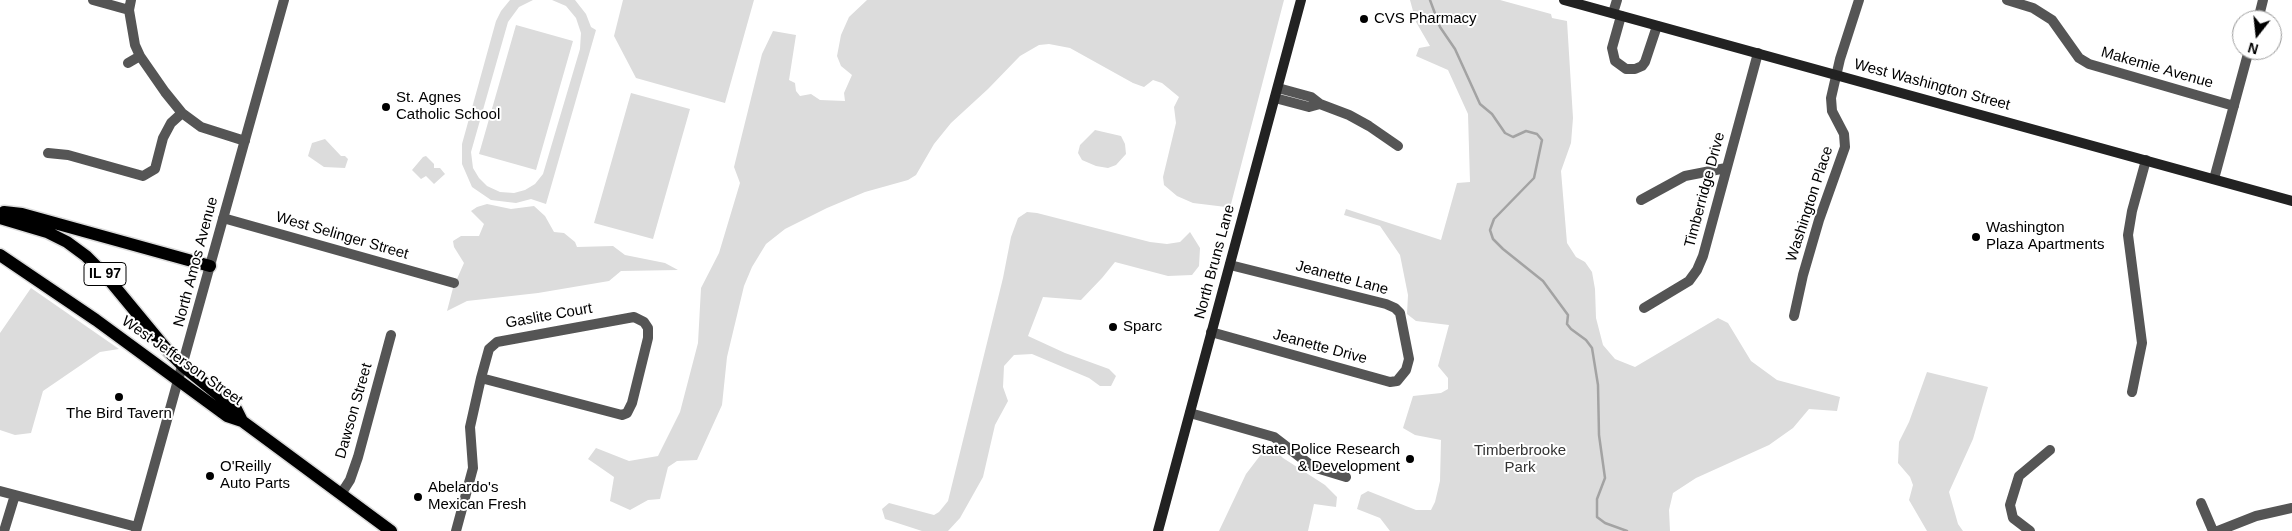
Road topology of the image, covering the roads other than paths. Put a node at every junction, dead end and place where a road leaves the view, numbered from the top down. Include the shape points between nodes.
1 (93, 0) edge
2 (284, 0) edge
3 (1301, 0) edge
4 (1564, 0) edge
5 (1617, 0) edge
6 (1859, 0) edge
7 (2007, 0) edge
8 (130, 5) edge
9 (1617, 15) junction
10 (1657, 26) junction
11 (1758, 53) junction
12 (140, 56) junction
13 (2246, 60) edge
14 (128, 63) dead end
15 (1836, 74) junction
16 (1276, 93) junction
17 (2234, 106) junction
18 (182, 113) junction
19 (245, 140) junction
20 (1398, 146) dead end
21 (48, 153) dead end
22 (2146, 160) junction
23 (1726, 168) junction
24 (2214, 179) junction
25 (1641, 200) dead end
26 (2292, 201) edge
27 (0, 213) edge
28 (0, 218) edge
29 (223, 218) junction
30 (0, 255) edge
31 (1230, 265) junction
32 (210, 266) junction
33 (454, 283) dead end
34 (1644, 308) dead end
35 (1794, 316) dead end
36 (1211, 332) junction
37 (391, 334) dead end
38 (1409, 359) joint
39 (183, 366) junction
40 (481, 378) junction
41 (179, 381) junction
42 (2132, 392) dead end
43 (1190, 413) junction
44 (242, 421) junction
45 (2050, 450) dead end
46 (1346, 477) dead end
47 (0, 491) edge
48 (341, 494) junction
49 (15, 495) junction
50 (2201, 503) dead end
51 (2292, 508) edge
52 (137, 529) edge
53 (4, 531) edge
54 (391, 531) edge
55 (456, 531) edge
56 (1158, 531) edge
57 (2030, 531) edge
58 (2213, 531) edge
59 (2218, 531) edge

1 - 8 street
2 - 19 street, North Amos Avenue
3 - 16 street, North Bruns Lane
4 - 9 street, West Washington Street
5 - 9 street
6 - 15 street, Washington Place
7 - 17 street, Makemie Avenue via 2033,8 2052,20 2078,58 2089,64
8 - 12 street via 131,26
9 - 10 street, West Washington Street
9 - 10 street via 1612,48 1615,60 1626,69 1635,69 1645,62
10 - 11 street, West Washington Street
11 - 15 street, West Washington Street
11 - 23 street, Timberridge Drive
12 - 14 street
12 - 18 street
13 - 17 street
15 - 22 street, West Washington Street
15 - 35 street, Washington Place via 1831,104 1844,134 1844,147 1816,229
16 - 20 street via 1311,97 1320,104 1358,119
16 - 31 street, North Bruns Lane
17 - 24 street
18 - 19 street via 201,126
18 - 21 street via 171,123 155,169 144,178 68,155
19 - 29 street, North Amos Avenue
22 - 24 street, West Washington Street
22 - 42 street via 2128,235 2142,344
23 - 25 street via 1685,176
23 - 34 street, Timberridge Drive via 1697,270 1689,281
24 - 26 street, West Washington Street
27 - 32 main road via 22,214
28 - 39 main road, IL 97 via 47,232 86,256
29 - 32 street, North Amos Avenue
29 - 33 street, West Selinger Street
30 - 41 main road, West Jefferson Street / IL 97
31 - 36 street, North Bruns Lane
31 - 38 street, Jeanette Lane via 1395,308 1400,313
32 - 39 street, North Amos Avenue
36 - 38 street, Jeanette Drive via 1390,382 1402,377
36 - 43 street, North Bruns Lane
37 - 48 street, Dawson Street via 358,457
39 - 41 street, North Amos Avenue
39 - 44 main road, IL 97 via 236,409
40 - 40 street, Gaslite Court via 489,349 503,340 634,317 648,328 632,403 622,415
40 - 55 street via 470,428 473,468
41 - 44 main road, West Jefferson Street / IL 97 via 226,416
41 - 52 street, North Amos Avenue
43 - 46 street via 1267,434 1313,467
43 - 56 street, North Bruns Lane
44 - 48 main road, West Jefferson Street / IL 97
45 - 57 street via 2019,476 2010,505 2012,518
47 - 49 street
48 - 54 main road, West Jefferson Street / IL 97
49 - 52 street
49 - 53 street
50 - 58 street
51 - 59 street via 2256,516

